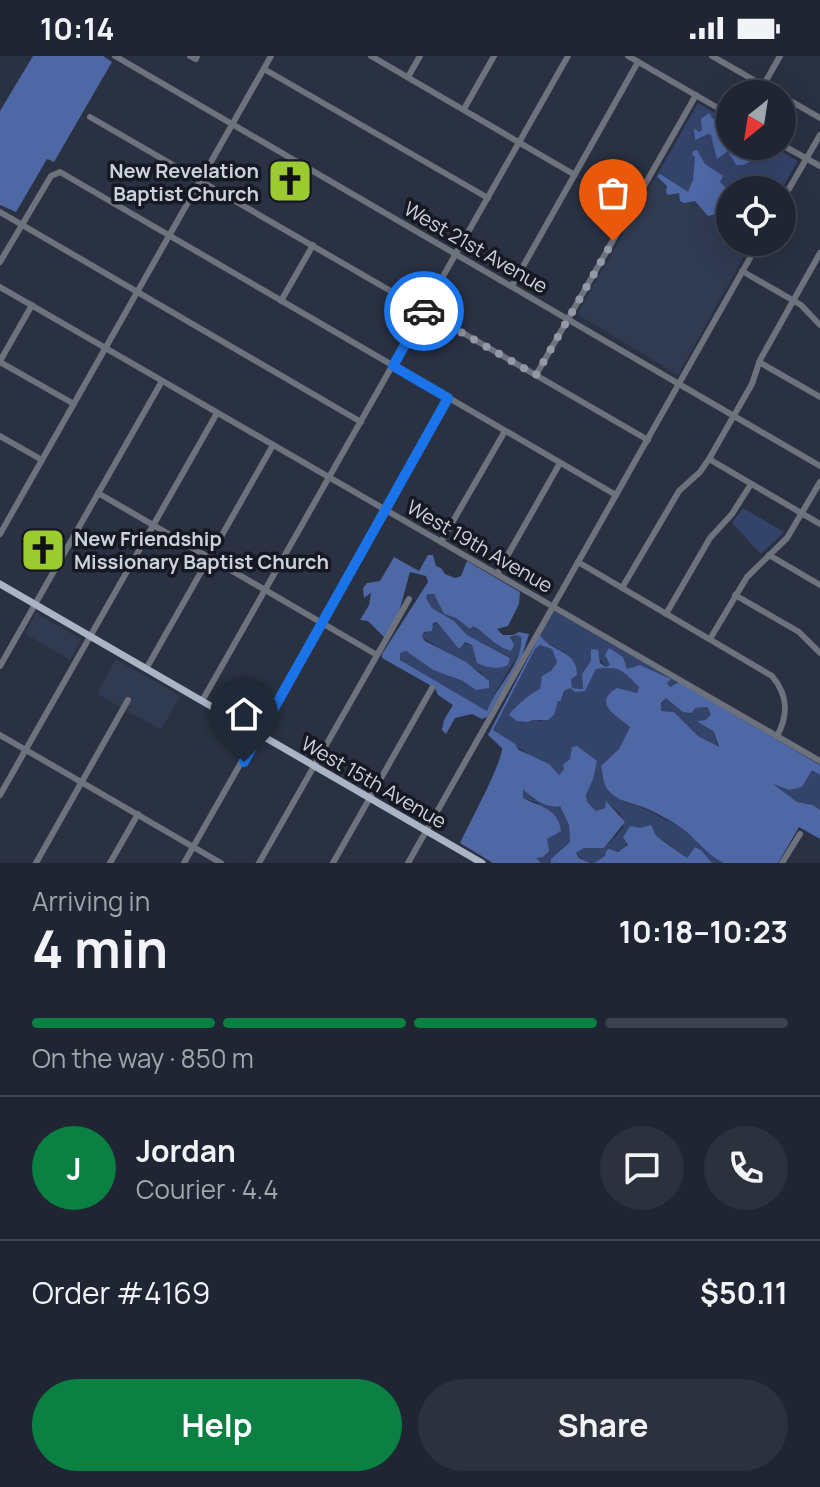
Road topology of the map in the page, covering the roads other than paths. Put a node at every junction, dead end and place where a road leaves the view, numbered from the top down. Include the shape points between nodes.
1 (115, 56) edge
2 (271, 56) edge
3 (371, 56) edge
4 (420, 56) edge
5 (494, 56) edge
6 (568, 56) edge
7 (628, 56) edge
8 (712, 56) edge
9 (780, 56) edge
10 (638, 62) junction
11 (264, 69) junction
12 (408, 77) junction
13 (753, 80) edge
14 (766, 80) edge
15 (696, 95) junction
16 (796, 104) edge
17 (716, 107) edge
18 (464, 109) junction
19 (90, 117) dead end
20 (820, 118) edge
21 (233, 125) junction
22 (820, 135) edge
23 (519, 142) junction
24 (796, 153) edge
25 (806, 158) junction
26 (820, 166) edge
27 (575, 175) junction
28 (796, 176) edge
29 (201, 181) junction
30 (488, 198) junction
31 (0, 212) edge
32 (22, 225) junction
33 (169, 237) junction
34 (313, 245) junction
35 (820, 253) edge
36 (456, 254) junction
37 (751, 256) edge
38 (0, 262) edge
39 (742, 271) junction
40 (512, 286) junction
41 (0, 287) edge
42 (137, 293) junction
43 (793, 300) junction
44 (281, 301) junction
45 (32, 305) junction
46 (424, 310) junction
47 (568, 319) junction
48 (820, 325) edge
49 (106, 348) junction
50 (0, 361) edge
51 (759, 362) junction
52 (393, 366) junction
53 (536, 375) junction
54 (162, 381) junction
55 (679, 384) junction
56 (820, 397) edge
57 (448, 398) junction
58 (74, 404) junction
59 (217, 413) junction
60 (734, 416) junction
61 (361, 422) junction
62 (505, 431) junction
63 (0, 436) edge
64 (648, 440) junction
65 (273, 445) junction
66 (709, 459) junction
67 (42, 460) junction
68 (560, 463) junction
69 (820, 466) edge
70 (329, 477) junction
71 (820, 482) edge
72 (751, 484) junction
73 (98, 493) junction
74 (616, 495) junction
75 (385, 510) junction
76 (802, 513) junction
77 (820, 524) edge
78 (154, 525) junction
79 (0, 534) edge
80 (441, 542) junction
81 (769, 555) junction
82 (210, 556) junction
83 (578, 562) junction
84 (497, 574) junction
85 (0, 584) edge
86 (820, 585) edge
87 (622, 588) junction
88 (266, 590) junction
89 (735, 595) junction
90 (409, 599) dead end
91 (35, 604) junction
92 (553, 606) junction
93 (666, 614) junction
94 (321, 622) junction
95 (91, 636) junction
96 (710, 639) junction
97 (820, 653) edge
98 (377, 655) junction
99 (0, 666) edge
100 (146, 669) junction
101 (432, 688) dead end
102 (128, 700) dead end
103 (202, 701) junction
104 (259, 734) junction
105 (0, 735) edge
106 (777, 736) junction
107 (26, 750) junction
108 (820, 761) edge
109 (314, 766) junction
110 (82, 782) junction
111 (0, 795) edge
112 (370, 798) junction
113 (138, 814) junction
114 (426, 831) junction
115 (800, 834) dead end
116 (194, 847) junction
117 (36, 863) edge
118 (110, 863) edge
119 (184, 863) edge
120 (221, 863) edge
121 (259, 863) edge
122 (333, 863) edge
123 (408, 863) edge
124 (482, 863) edge
125 (782, 863) edge

1 - 21 street, West 21st Avenue
2 - 11 street
3 - 12 street
4 - 12 street
5 - 18 street
6 - 23 street
7 - 10 street
8 - 13 street
9 - 14 street
10 - 15 street
10 - 27 street
11 - 21 street
11 - 30 street
12 - 18 street
15 - 17 street
15 - 47 street
16 - 20 street
18 - 23 street
19 - 29 street
21 - 29 street
21 - 36 street, West 21st Avenue
22 - 25 street
23 - 27 street
23 - 30 street
24 - 25 street
25 - 26 street
25 - 28 street
27 - 40 street
29 - 33 street
29 - 34 street
30 - 36 street
31 - 32 street
32 - 33 street via 56,172
32 - 38 street
32 - 42 street
33 - 42 street
33 - 44 street
34 - 44 street
34 - 46 street
35 - 43 street
36 - 40 street, West 21st Avenue
36 - 46 street
37 - 39 street
39 - 43 street
39 - 55 street
40 - 47 street, West 21st Avenue
41 - 45 street, West 19th Avenue
42 - 49 street
42 - 61 street
43 - 48 street
43 - 51 street
44 - 52 street
45 - 49 street, West 19th Avenue
45 - 50 street
46 - 52 street
46 - 53 street
47 - 53 street
47 - 55 street, West 21st Avenue
49 - 54 street, West 19th Avenue
49 - 58 street
50 - 58 street
51 - 56 street
51 - 60 street
52 - 57 street
52 - 61 street
53 - 64 street
54 - 59 street, West 19th Avenue
54 - 73 street
55 - 60 street, West 21st Avenue
55 - 64 street
57 - 62 street
57 - 75 street
58 - 67 street
59 - 65 street, West 19th Avenue
59 - 78 street
60 - 66 street
60 - 69 street, West 21st Avenue
61 - 70 street
62 - 68 street
62 - 80 street
63 - 67 street
64 - 74 street
65 - 70 street, West 19th Avenue
65 - 82 street
66 - 72 street
66 - 87 street via 679,491
67 - 79 street
68 - 74 street
68 - 84 street
70 - 75 street, West 19th Avenue
70 - 88 street
71 - 76 street
72 - 76 street
72 - 93 street via 710,538
73 - 78 street
73 - 91 street
74 - 83 street
75 - 80 street, West 19th Avenue
75 - 94 street
76 - 77 street
76 - 81 street
78 - 82 street
78 - 95 street
80 - 84 street, West 19th Avenue
81 - 86 street
81 - 89 street
82 - 88 street
82 - 100 street
83 - 87 street
83 - 92 street
84 - 92 street, West 19th Avenue
85 - 91 main road, West 15th Avenue
87 - 93 street
88 - 94 street
88 - 103 street
89 - 96 street
89 - 97 street via 799,632
90 - 98 street
91 - 95 main road, West 15th Avenue
91 - 99 street
92 - 106 street, West 19th Avenue
92 - 114 street
93 - 96 street
94 - 98 street
94 - 104 street
95 - 100 main road, West 15th Avenue
95 - 107 street
96 - 106 street via 768,672 779,684 786,711
98 - 109 street
100 - 103 main road, West 15th Avenue
101 - 112 street
102 - 110 street
103 - 104 main road, West 15th Avenue
104 - 109 main road, West 15th Avenue
104 - 116 street
105 - 107 street
106 - 108 street, West 19th Avenue
107 - 110 street
107 - 111 street
109 - 112 main road, West 15th Avenue
109 - 121 street
110 - 113 street
110 - 117 street
112 - 114 main road, West 15th Avenue
112 - 122 street
113 - 116 street
113 - 118 street
114 - 123 street
114 - 124 main road, West 15th Avenue
115 - 125 street
116 - 119 street
116 - 120 street

